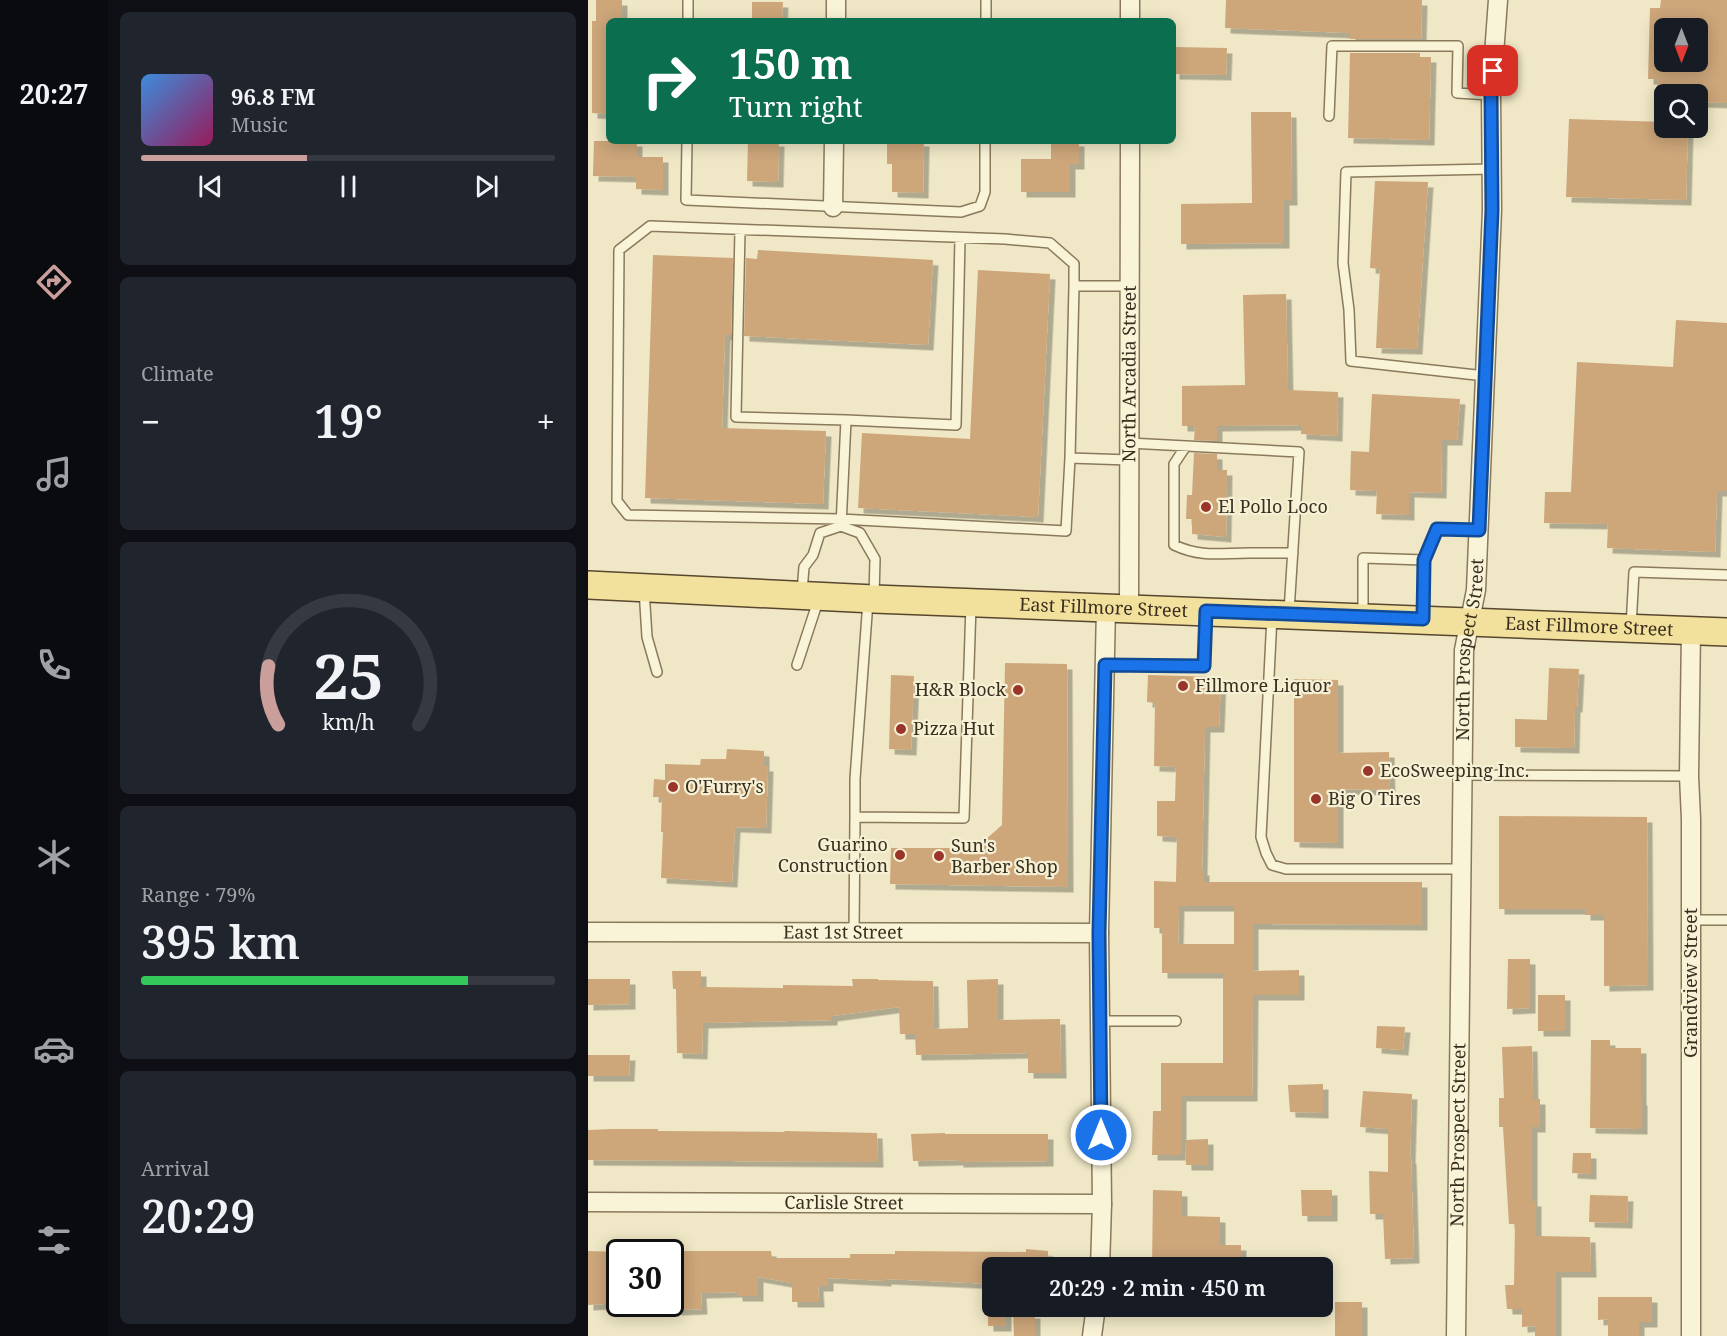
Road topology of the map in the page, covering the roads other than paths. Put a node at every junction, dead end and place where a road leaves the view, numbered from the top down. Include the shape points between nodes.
1 (688, 0) edge
2 (836, 0) edge
3 (986, 0) edge
4 (1130, 0) edge
5 (1498, 0) edge
6 (688, 18) edge
7 (836, 18) edge
8 (986, 18) edge
9 (1130, 18) edge
10 (1491, 95) junction
11 (1329, 116) dead end
12 (687, 144) edge
13 (834, 144) edge
14 (985, 144) edge
15 (1130, 144) edge
16 (1492, 169) junction
17 (834, 207) junction
18 (740, 230) junction
19 (960, 238) junction
20 (1074, 286) junction
21 (1129, 286) junction
22 (1485, 376) junction
23 (846, 420) junction
24 (1186, 446) junction
25 (1129, 452) junction
26 (1070, 458) junction
27 (840, 523) junction
28 (1479, 530) junction
29 (1293, 554) junction
30 (1424, 560) junction
31 (1727, 575) edge
32 (588, 585) edge
33 (644, 588) junction
34 (811, 595) junction
35 (871, 598) junction
36 (971, 602) junction
37 (1117, 608) junction
38 (1206, 611) junction
39 (1280, 614) junction
40 (1363, 617) junction
41 (1423, 619) junction
42 (1469, 621) junction
43 (1631, 628) junction
44 (1691, 630) junction
45 (1727, 632) edge
46 (797, 665) dead end
47 (1105, 665) junction
48 (657, 672) dead end
49 (1463, 775) junction
50 (1689, 776) junction
51 (855, 817) junction
52 (1461, 868) junction
53 (1691, 920) junction
54 (1727, 920) edge
55 (588, 932) edge
56 (854, 933) junction
57 (1099, 933) junction
58 (1100, 1021) junction
59 (1176, 1021) dead end
60 (588, 1202) edge
61 (1102, 1204) junction
62 (1100, 1257) edge
63 (1094, 1317) edge
64 (1092, 1336) edge
65 (1456, 1336) edge
66 (1691, 1336) edge

1 - 6 lane
2 - 7 street
3 - 8 lane
4 - 9 street
5 - 10 street, North Prospect Street
10 - 11 lane via 1457,93 1458,46 1332,46
10 - 16 street, North Prospect Street
12 - 17 lane via 686,200
13 - 17 street
14 - 17 lane via 985,192 980,206 961,212
15 - 21 street, North Arcadia Street
16 - 22 street, North Prospect Street
16 - 22 lane via 1346,172 1343,263 1351,361
18 - 19 lane
18 - 23 lane via 736,417
18 - 27 lane via 650,226 619,250 617,501 628,515
19 - 20 lane via 1050,243 1074,264
19 - 23 lane via 956,425
20 - 21 lane
20 - 26 lane
21 - 25 street, North Arcadia Street
22 - 28 street, North Prospect Street
23 - 27 lane
24 - 25 lane
24 - 29 lane via 1299,452
24 - 29 lane via 1174,464 1174,545 1206,555
25 - 26 lane
25 - 37 street, North Arcadia Street
26 - 27 lane via 1066,531
27 - 34 lane via 820,533 813,555 804,567
27 - 35 lane via 860,533 875,559
28 - 30 lane via 1437,529
28 - 42 street, North Prospect Street via 1476,590
29 - 39 lane
30 - 40 lane via 1363,558
30 - 41 lane
31 - 43 lane via 1634,572
32 - 33 main road, East Fillmore Street
33 - 34 main road, East Fillmore Street
33 - 48 lane via 647,637
34 - 35 main road, East Fillmore Street
34 - 46 lane
35 - 36 main road, East Fillmore Street
35 - 51 lane
36 - 37 main road, East Fillmore Street
36 - 51 lane via 964,818
37 - 38 main road, East Fillmore Street
37 - 47 street, North Arcadia Street
38 - 39 main road, East Fillmore Street
38 - 47 lane via 1204,666
39 - 40 main road, East Fillmore Street
39 - 52 lane via 1261,837 1272,865
40 - 41 main road, East Fillmore Street
41 - 42 main road, East Fillmore Street
42 - 43 main road, East Fillmore Street
42 - 49 street, North Prospect Street via 1464,650
43 - 44 main road, East Fillmore Street
44 - 45 main road, East Fillmore Street
44 - 50 street, Grandview Street
47 - 57 street, North Arcadia Street
49 - 50 lane
49 - 52 street, North Prospect Street
50 - 53 street, Grandview Street
51 - 56 lane
52 - 65 street, North Prospect Street
53 - 54 lane
53 - 66 street, Grandview Street
55 - 56 street, East 1st Street
56 - 57 street, East 1st Street
57 - 58 street, North Arcadia Street
58 - 59 lane
58 - 61 street, North Arcadia Street
60 - 61 street, Carlisle Street
61 - 62 street, North Arcadia Street
63 - 64 street

